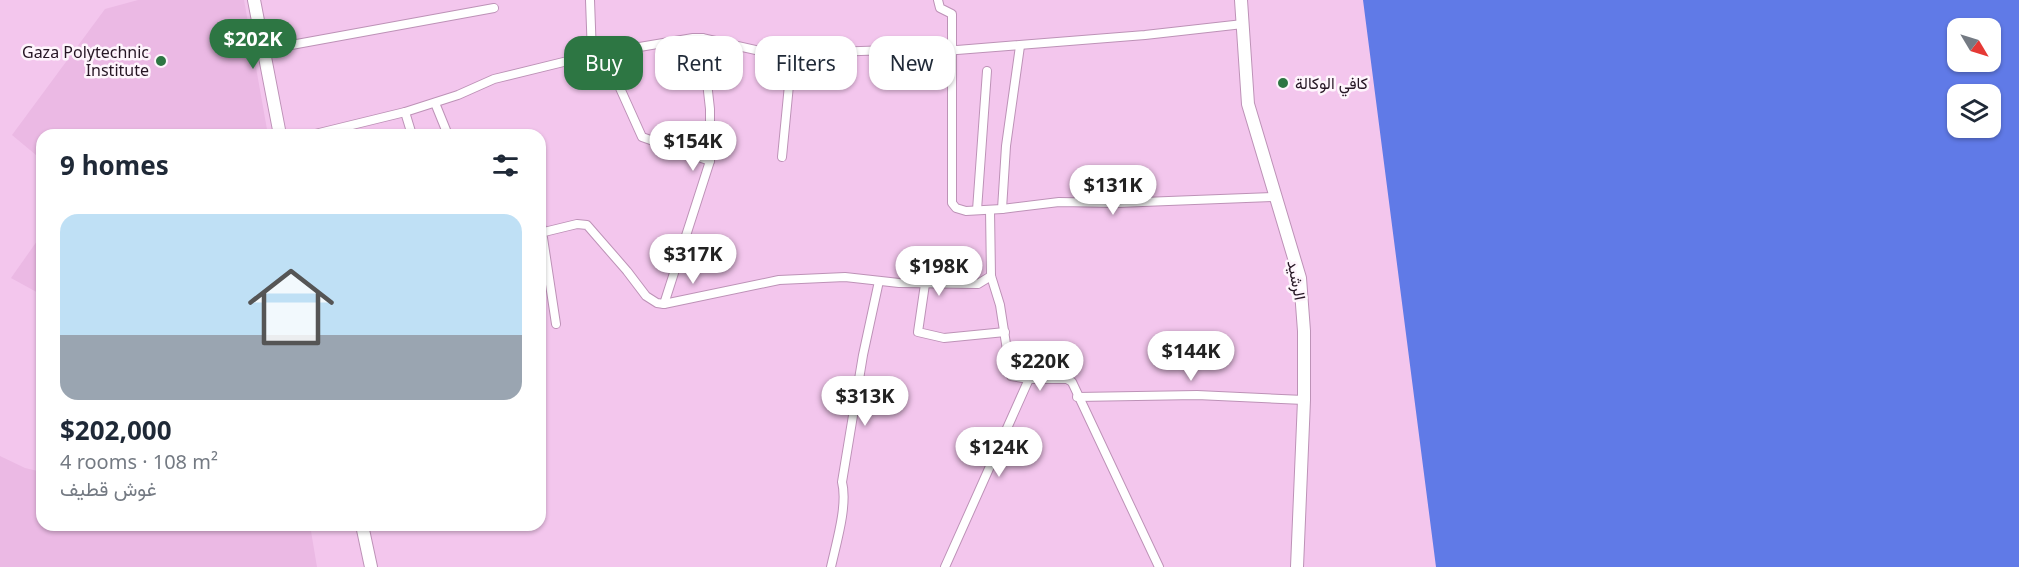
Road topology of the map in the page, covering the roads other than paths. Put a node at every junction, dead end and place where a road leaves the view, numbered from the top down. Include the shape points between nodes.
1 (254, 0) edge
2 (590, 0) edge
3 (938, 0) edge
4 (1241, 0) edge
5 (494, 8) dead end
6 (1243, 24) junction
7 (591, 36) edge
8 (951, 36) edge
9 (1020, 46) junction
10 (264, 50) junction
11 (955, 50) edge
12 (564, 62) edge
13 (987, 71) dead end
14 (621, 90) edge
15 (708, 90) edge
16 (789, 90) edge
17 (951, 90) edge
18 (435, 103) junction
19 (405, 112) junction
20 (279, 129) edge
21 (336, 129) edge
22 (410, 129) edge
23 (446, 129) edge
24 (782, 157) dead end
25 (710, 161) junction
26 (1274, 197) junction
27 (1002, 209) junction
28 (977, 210) junction
29 (990, 210) junction
30 (546, 232) edge
31 (546, 263) edge
32 (991, 276) junction
33 (879, 281) junction
34 (925, 284) junction
35 (664, 304) junction
36 (556, 324) dead end
37 (1005, 332) junction
38 (1029, 379) junction
39 (1077, 397) junction
40 (1304, 400) junction
41 (363, 531) edge
42 (371, 567) edge
43 (831, 567) edge
44 (945, 567) edge
45 (1159, 567) edge
46 (1297, 567) edge

1 - 10 main road
2 - 7 street
3 - 8 street via 940,8 952,14
4 - 6 main road, الرشيد
5 - 10 street
6 - 9 street
6 - 26 main road, الرشيد via 1248,104
9 - 11 street
9 - 27 street
10 - 20 main road
12 - 18 street via 494,79
13 - 28 street
14 - 25 street via 642,137
15 - 25 street
16 - 24 street
17 - 28 street via 952,203 966,211
18 - 19 street
18 - 23 street
19 - 21 street
19 - 22 street
25 - 35 street
26 - 27 street via 1059,202
26 - 40 main road, الرشيد via 1300,278
27 - 29 street
28 - 29 street
29 - 32 street
30 - 35 street via 587,225 646,296
31 - 36 street
32 - 34 street via 978,284
32 - 37 street
33 - 34 street
33 - 35 street via 845,277 779,280
33 - 43 street via 863,355
34 - 37 street via 918,332 944,338
37 - 38 street via 1011,376
38 - 39 street via 1067,379
38 - 44 street
39 - 40 street via 1197,395
39 - 45 street
40 - 46 main road, الرشيد
41 - 42 main road

